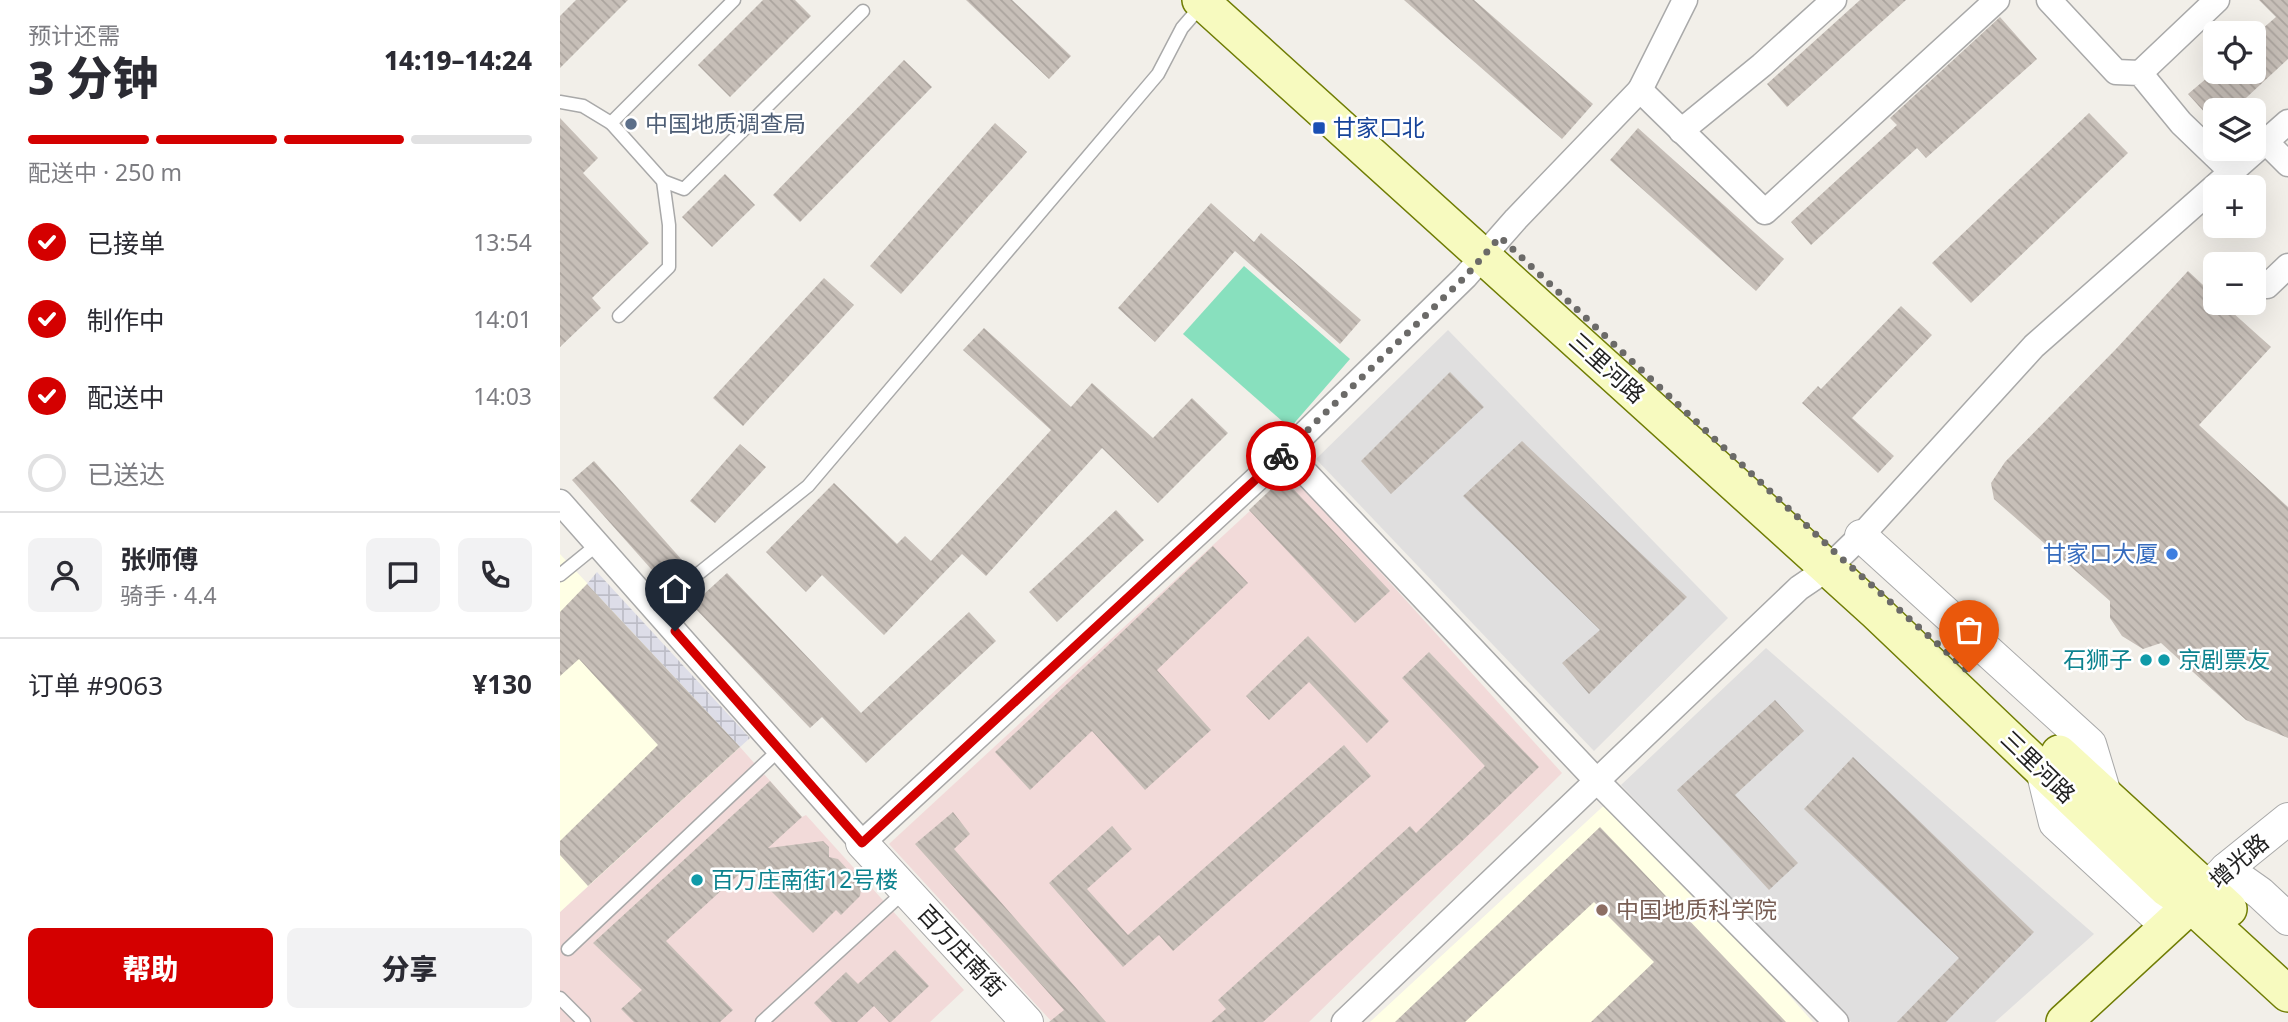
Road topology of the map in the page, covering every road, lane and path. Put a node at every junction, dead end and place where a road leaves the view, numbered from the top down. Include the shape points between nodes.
1 (734, 0) edge
2 (1685, 0) edge
3 (1834, 0) edge
4 (1997, 0) edge
5 (2049, 0) edge
6 (2217, 0) edge
7 (1223, 1) edge
8 (863, 11) dead end
9 (2140, 73) junction
10 (1640, 90) junction
11 (560, 102) edge
12 (2288, 122) edge
13 (611, 123) junction
14 (1681, 131) junction
15 (2266, 142) joint
16 (2244, 161) edge
17 (2288, 164) edge
18 (2232, 172) junction
19 (663, 181) junction
20 (1492, 246) junction
21 (2288, 267) edge
22 (2267, 286) dead end
23 (619, 316) dead end
24 (1286, 452) junction
25 (560, 502) edge
26 (598, 544) junction
27 (1843, 554) junction
28 (560, 575) edge
29 (658, 611) junction
30 (780, 749) junction
31 (1597, 781) junction
32 (2288, 819) edge
33 (862, 843) junction
34 (905, 890) junction
35 (2198, 897) junction
36 (2288, 919) edge
37 (568, 949) dead end
38 (2288, 964) edge
39 (2288, 994) edge
40 (560, 998) edge
41 (584, 1022) edge
42 (762, 1022) edge
43 (1027, 1022) edge
44 (1344, 1022) edge
45 (1836, 1022) edge
46 (2064, 1022) edge

1 - 13 lane
2 - 10 street
3 - 14 street
4 - 14 street via 1765,212
5 - 9 street via 2116,72
6 - 9 street
7 - 20 main road, 三里河路
7 - 29 lane via 1182,28 1158,74 808,486
8 - 19 lane via 684,189
9 - 18 street via 2181,123
10 - 14 street
10 - 20 street
11 - 13 lane via 583,106
12 - 15 street
13 - 19 lane
15 - 17 street
16 - 18 street
18 - 27 street via 2034,346
19 - 23 lane via 669,267
20 - 24 street
20 - 27 main road, 三里河路
21 - 22 street
24 - 31 street
24 - 33 street
25 - 26 street, 百万庄南街
26 - 28 lane
26 - 29 street, 百万庄南街
27 - 31 street via 1799,588
27 - 35 main road, 三里河路 via 2106,797
27 - 35 main road, 三里河路 via 2042,770 2167,889
29 - 30 street, 百万庄南街
30 - 33 street, 百万庄南街
30 - 37 lane
31 - 44 street
31 - 45 street
32 - 35 street, 增光路
33 - 34 street, 百万庄南街
34 - 42 lane
34 - 43 street, 百万庄南街
35 - 36 street, 三里河路 via 2260,893
35 - 38 main road, 三里河路
35 - 39 main road, 三里河路
35 - 46 main road
40 - 41 lane

